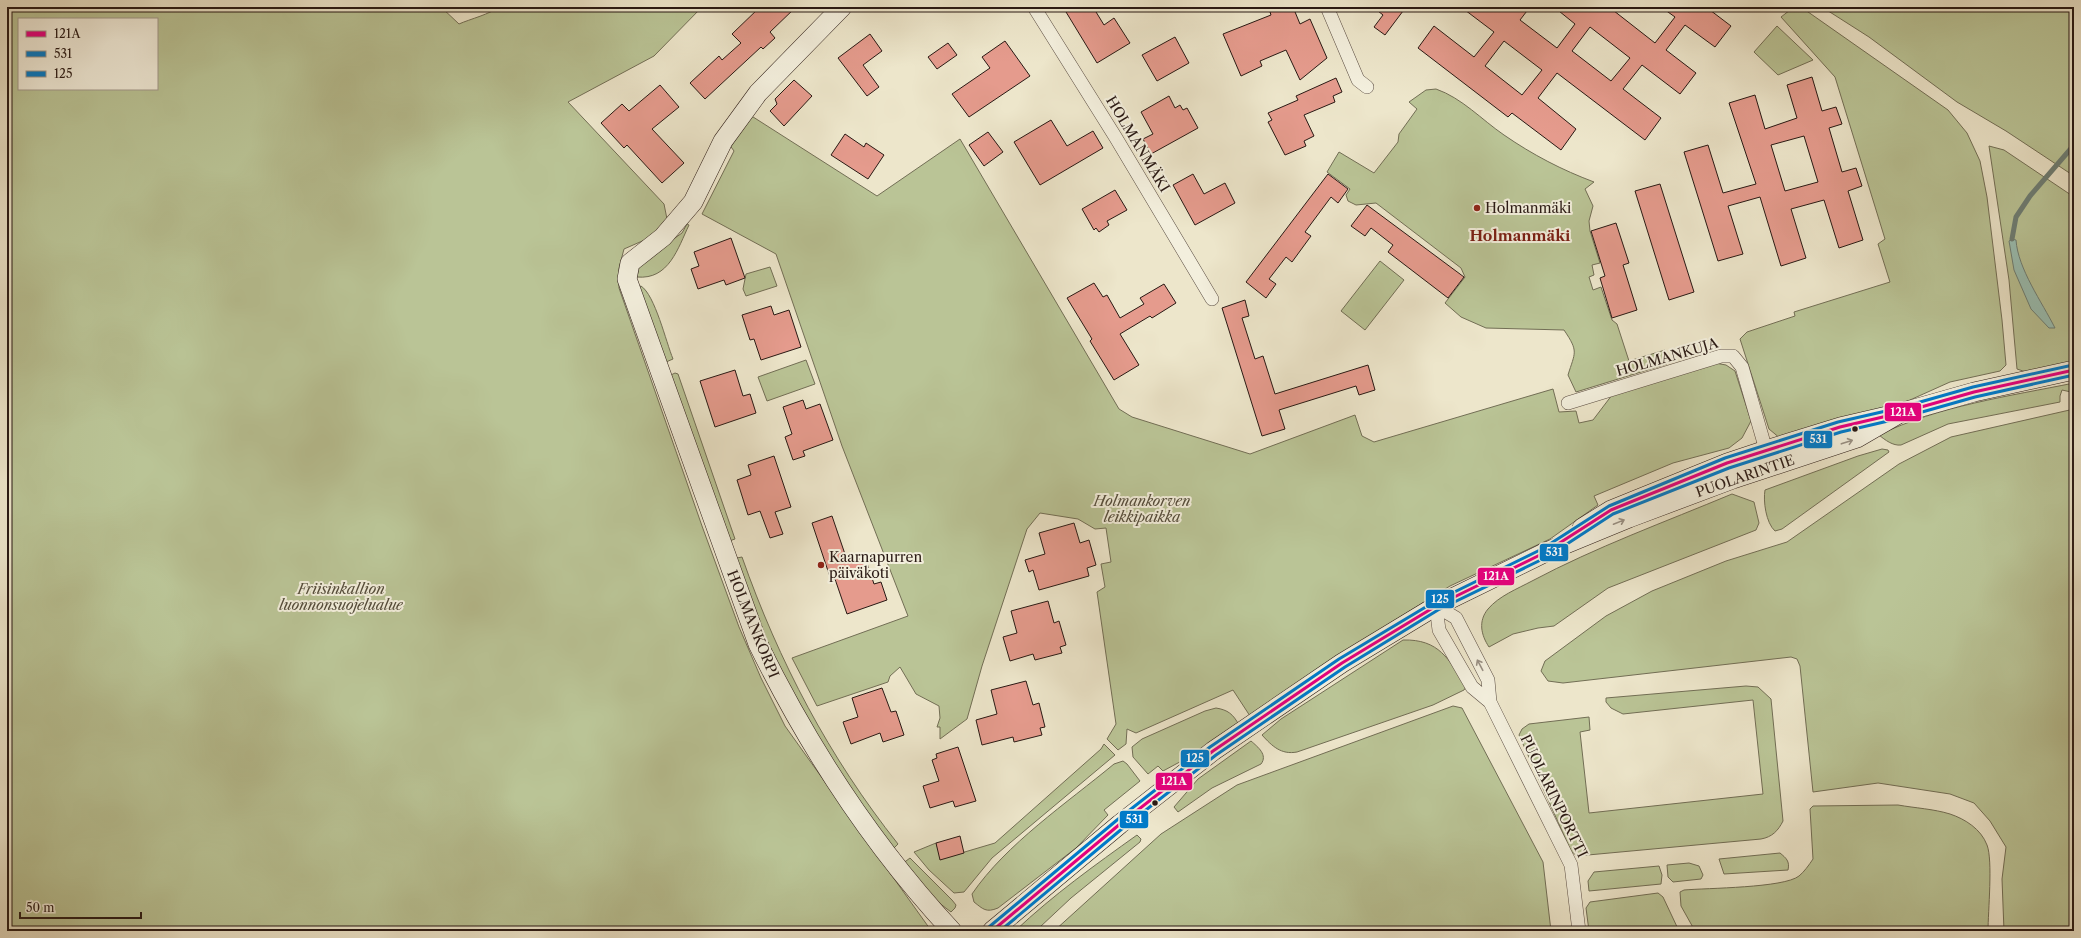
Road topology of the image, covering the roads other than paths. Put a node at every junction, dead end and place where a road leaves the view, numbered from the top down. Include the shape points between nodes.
1 (842, 7) edge
2 (1034, 7) edge
3 (1327, 7) edge
4 (1367, 87) dead end
5 (1212, 299) dead end
6 (2074, 370) edge
7 (1568, 403) dead end
8 (1768, 458) junction
9 (1436, 606) junction
10 (1490, 702) junction
11 (952, 931) edge
12 (992, 931) edge
13 (1579, 931) edge

1 - 11 main road, HOLMANKORPI via 758,93 723,141 693,202 663,237 630,263 627,279 722,547 758,644 774,678 806,736 892,862
2 - 5 street, HOLMANMÄKI
3 - 4 street via 1358,80
6 - 8 main road, PUOLARINTIE via 1974,392 1840,427
7 - 8 street, HOLMANKUJA via 1721,356 1733,356 1742,367
8 - 9 main road, PUOLARINTIE via 1727,463 1611,510 1544,553
9 - 10 street, PUOLARINPORTTI via 1438,630 1472,687
10 -> 9 street, PUOLARINPORTTI via 1488,680 1456,618
9 - 12 main road, PUOLARINTIE via 1342,664 1213,751 1120,824
10 - 13 street, PUOLARINPORTTI via 1571,865

